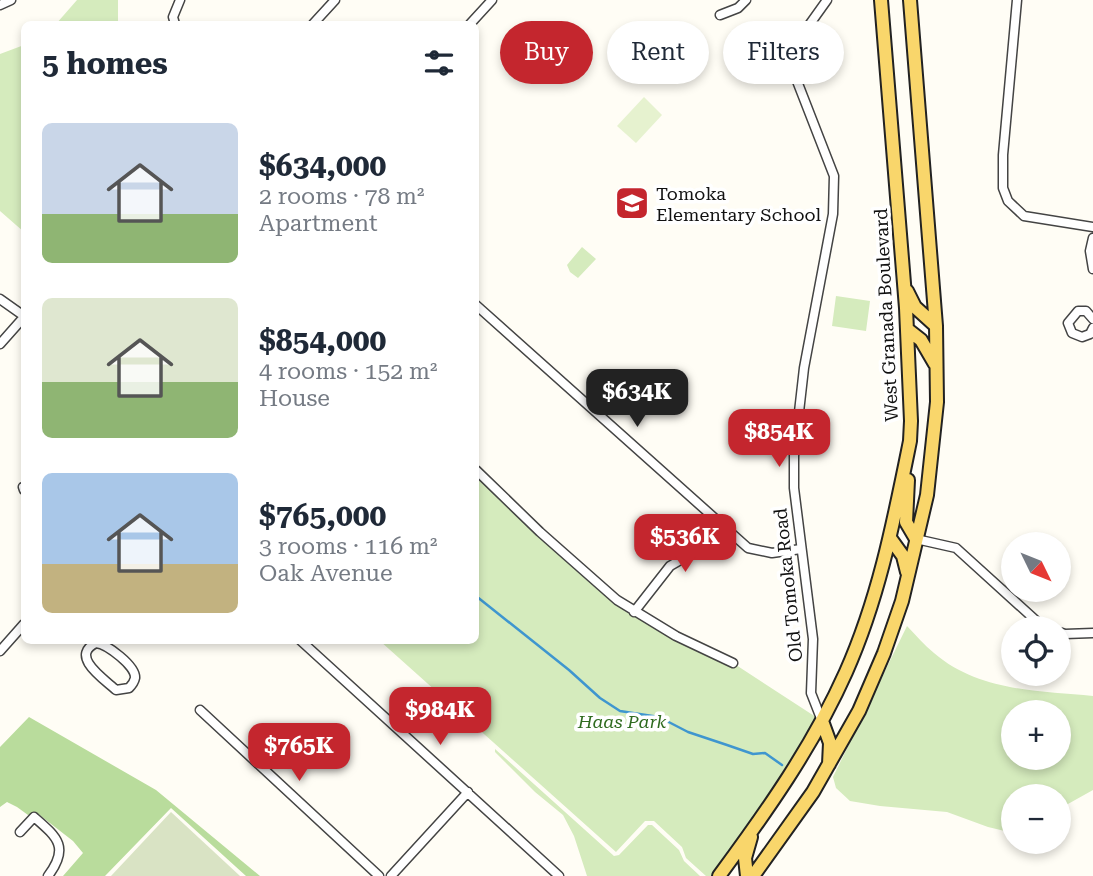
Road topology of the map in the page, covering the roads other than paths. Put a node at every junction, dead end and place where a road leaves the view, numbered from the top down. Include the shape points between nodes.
1 (11, 0) edge
2 (180, 0) edge
3 (335, 0) edge
4 (492, 0) edge
5 (746, 0) edge
6 (827, 0) edge
7 (881, 0) edge
8 (910, 0) edge
9 (1017, 0) edge
10 (0, 5) edge
11 (720, 15) dead end
12 (174, 21) edge
13 (316, 21) edge
14 (473, 21) edge
15 (1093, 227) edge
16 (1093, 238) edge
17 (1093, 270) edge
18 (904, 284) junction
19 (0, 299) edge
20 (479, 308) edge
21 (21, 314) edge
22 (1092, 314) edge
23 (21, 320) edge
24 (936, 326) junction
25 (907, 328) junction
26 (1093, 328) edge
27 (0, 344) edge
28 (937, 367) junction
29 (910, 441) junction
30 (479, 473) edge
31 (727, 529) junction
32 (890, 538) junction
33 (916, 539) junction
34 (801, 549) junction
35 (908, 580) junction
36 (634, 612) junction
37 (1031, 616) edge
38 (21, 627) edge
39 (1093, 632) edge
40 (1071, 634) edge
41 (86, 644) edge
42 (102, 644) edge
43 (304, 644) edge
44 (0, 651) edge
45 (733, 663) dead end
46 (200, 710) dead end
47 (822, 721) junction
48 (828, 768) junction
49 (468, 792) junction
50 (752, 830) junction
51 (20, 832) dead end
52 (753, 875) edge
53 (48, 876) edge
54 (379, 876) edge
55 (391, 876) edge
56 (559, 876) edge
57 (719, 876) edge

1 - 10 street
2 - 12 street
3 - 13 street
4 - 14 street
5 - 11 street
6 - 34 street, Old Tomoka Road via 802,35 797,81 834,176 833,214 795,429 794,488
7 - 18 main road, West Granada Boulevard
8 - 24 main road
9 - 15 street via 1003,155 1007,201 1024,216
16 - 17 street
18 - 24 main road via 915,307
18 - 25 main road, West Granada Boulevard
19 - 21 street
20 - 31 street
22 - 26 street via 1073,314 1068,327 1082,337
23 - 27 street
24 - 28 main road
25 - 28 main road via 921,340
25 - 29 main road, West Granada Boulevard
28 - 33 main road via 931,464
29 - 32 main road, West Granada Boulevard
29 - 33 main road via 906,522
30 - 36 street
31 - 34 street via 748,548 772,553
31 - 36 street via 670,566
32 - 35 main road via 903,556
32 - 47 main road, West Granada Boulevard via 858,643
33 - 35 main road
33 - 37 street via 956,548
34 - 47 street, Old Tomoka Road via 813,639 811,693
35 - 48 main road via 872,682
36 - 45 street
38 - 44 street
39 - 40 street
41 - 42 street via 88,665 116,690 129,688 134,670
43 - 49 street
46 - 54 street
47 - 48 main road via 831,743
47 - 50 main road, West Granada Boulevard
48 - 52 main road
49 - 55 street
49 - 56 street
50 - 52 main road via 745,858
50 - 57 main road, West Granada Boulevard
51 - 53 street via 34,817 57,837 61,849

